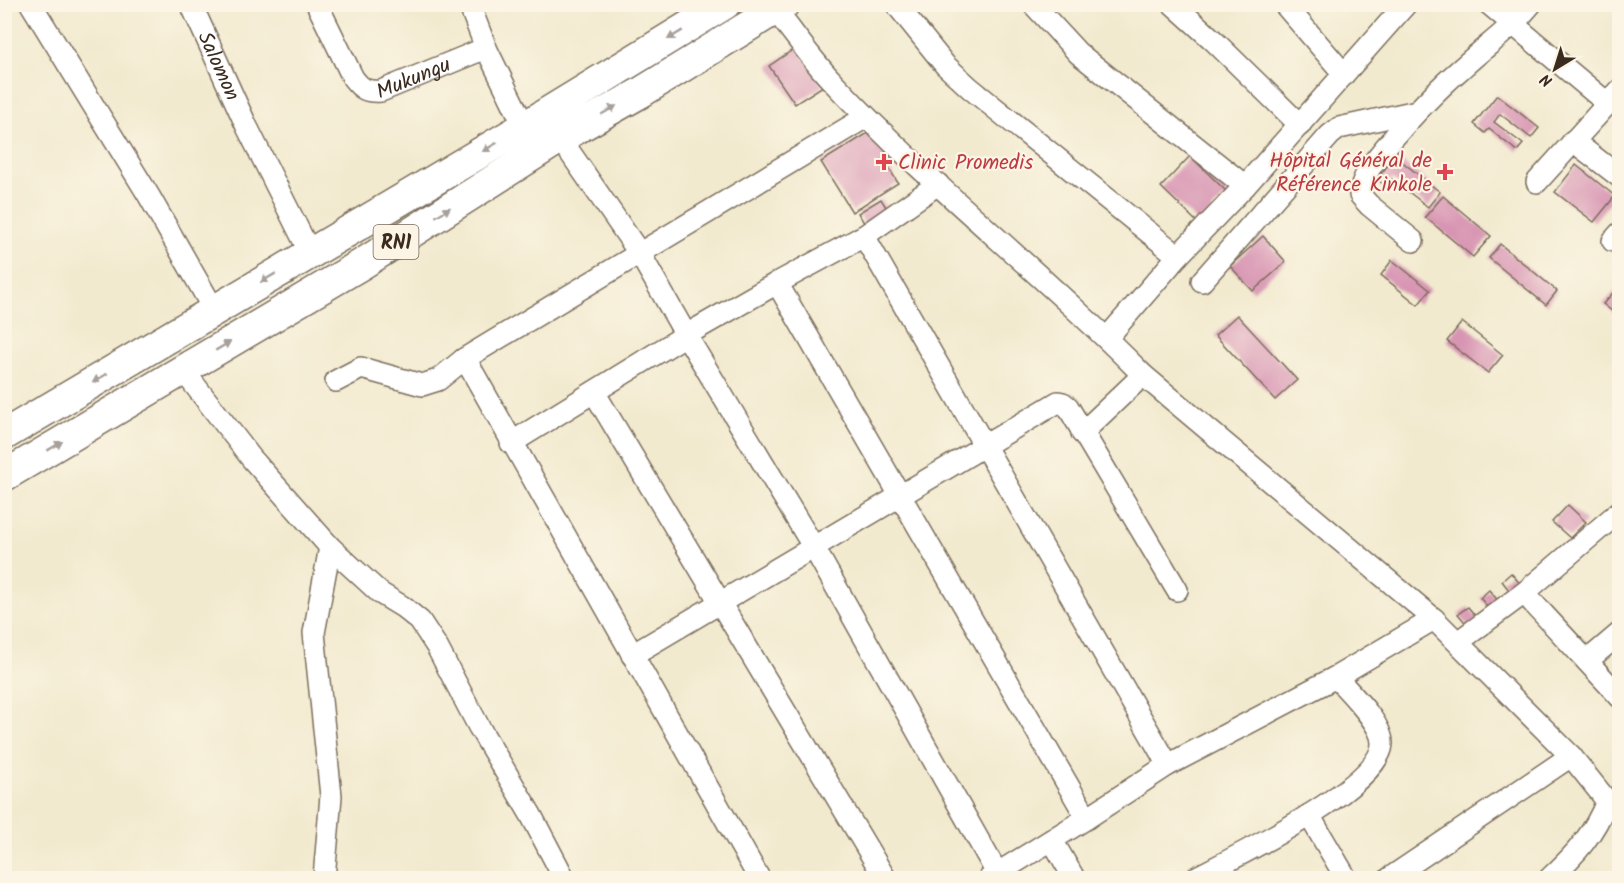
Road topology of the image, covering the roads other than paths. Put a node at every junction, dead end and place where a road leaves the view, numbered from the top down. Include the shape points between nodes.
1 (31, 4) edge
2 (191, 4) edge
3 (317, 4) edge
4 (725, 4) edge
5 (897, 4) edge
6 (1033, 4) edge
7 (1173, 4) edge
8 (1284, 4) edge
9 (1406, 4) edge
10 (1489, 4) edge
11 (1531, 4) edge
12 (476, 7) edge
13 (779, 7) edge
14 (1514, 25) junction
15 (486, 48) junction
16 (1344, 74) junction
17 (1613, 96) edge
18 (1417, 111) junction
19 (866, 117) junction
20 (1300, 125) junction
21 (541, 139) junction
22 (1573, 141) junction
23 (1620, 177) edge
24 (1537, 182) dead end
25 (938, 184) junction
26 (1245, 186) junction
27 (864, 236) junction
28 (1413, 241) dead end
29 (310, 253) junction
30 (640, 254) junction
31 (1178, 256) junction
32 (1202, 281) dead end
33 (777, 283) junction
34 (214, 310) junction
35 (686, 335) junction
36 (1107, 338) junction
37 (464, 359) junction
38 (183, 369) junction
39 (1143, 375) junction
40 (336, 381) dead end
41 (594, 392) junction
42 (1082, 433) junction
43 (4, 435) edge
44 (511, 443) junction
45 (985, 444) junction
46 (4, 476) edge
47 (900, 494) junction
48 (1620, 511) edge
49 (813, 546) junction
50 (330, 547) junction
51 (1177, 590) dead end
52 (1524, 592) junction
53 (721, 602) junction
54 (1434, 619) junction
55 (1620, 633) edge
56 (1458, 642) junction
57 (632, 655) junction
58 (1587, 661) junction
59 (1336, 677) junction
60 (1620, 697) edge
61 (1571, 756) junction
62 (1168, 765) junction
63 (1309, 815) junction
64 (1088, 818) junction
65 (1052, 840) junction
66 (994, 876) edge
67 (324, 879) edge
68 (564, 879) edge
69 (759, 879) edge
70 (885, 879) edge
71 (1074, 879) edge
72 (1195, 879) edge
73 (1346, 879) edge
74 (1390, 879) edge
75 (1551, 879) edge

1 - 34 street via 150,196
2 - 29 street, Salomon
3 - 15 street, Mukungu via 353,78 367,92 381,91
4 -> 21 highway, RN1
5 - 31 street via 945,65 970,88
6 - 26 street via 1078,53
7 - 20 street
8 - 16 street
9 - 16 street
10 - 14 street
11 - 14 street
12 - 15 street
13 - 19 street via 830,79
21 -> 13 highway, RN1 via 640,93
14 - 17 street
14 - 18 street
15 - 21 street
16 - 20 street
17 - 22 street
18 - 28 street via 1366,174 1360,195
18 - 32 street via 1339,128 1330,135
19 - 25 street
19 - 30 street
20 - 26 street
21 -> 29 highway, RN1
21 - 30 street
38 -> 21 highway, RN1 via 362,264
22 - 23 street
22 - 24 street
25 - 27 street
25 - 36 street
26 - 31 street
27 - 33 street
27 - 45 street
29 -> 34 highway, RN1
30 - 35 street
30 - 37 street
31 - 36 street
33 - 35 street
33 - 47 street
34 -> 43 highway, RN1
35 - 41 street
35 - 49 street
36 - 39 street
37 - 40 street via 438,380 422,385 361,368
37 - 44 street
46 -> 38 highway, RN1
38 - 50 street via 252,459
39 - 42 street
39 - 54 street
41 - 44 street
41 - 53 street
42 - 45 street via 1068,407 1058,402
42 - 51 street
44 - 57 street
45 - 47 street
45 - 62 street
47 - 49 street
47 - 64 street
48 - 52 street
49 - 53 street
49 - 66 street
50 - 67 street via 314,633 332,796
50 - 68 street via 380,594 420,621
52 - 56 street
52 - 58 street
53 - 57 street
53 - 70 street
54 - 56 street
54 - 59 street
55 - 58 street
56 - 61 street
57 - 69 street
58 - 60 street
59 - 62 street
59 - 63 street via 1380,730 1383,745 1378,759 1364,776
61 - 74 street
61 - 75 street via 1607,801 1582,846
62 - 64 street
63 - 72 street
63 - 73 street
64 - 65 street
65 - 66 street
65 - 71 street

